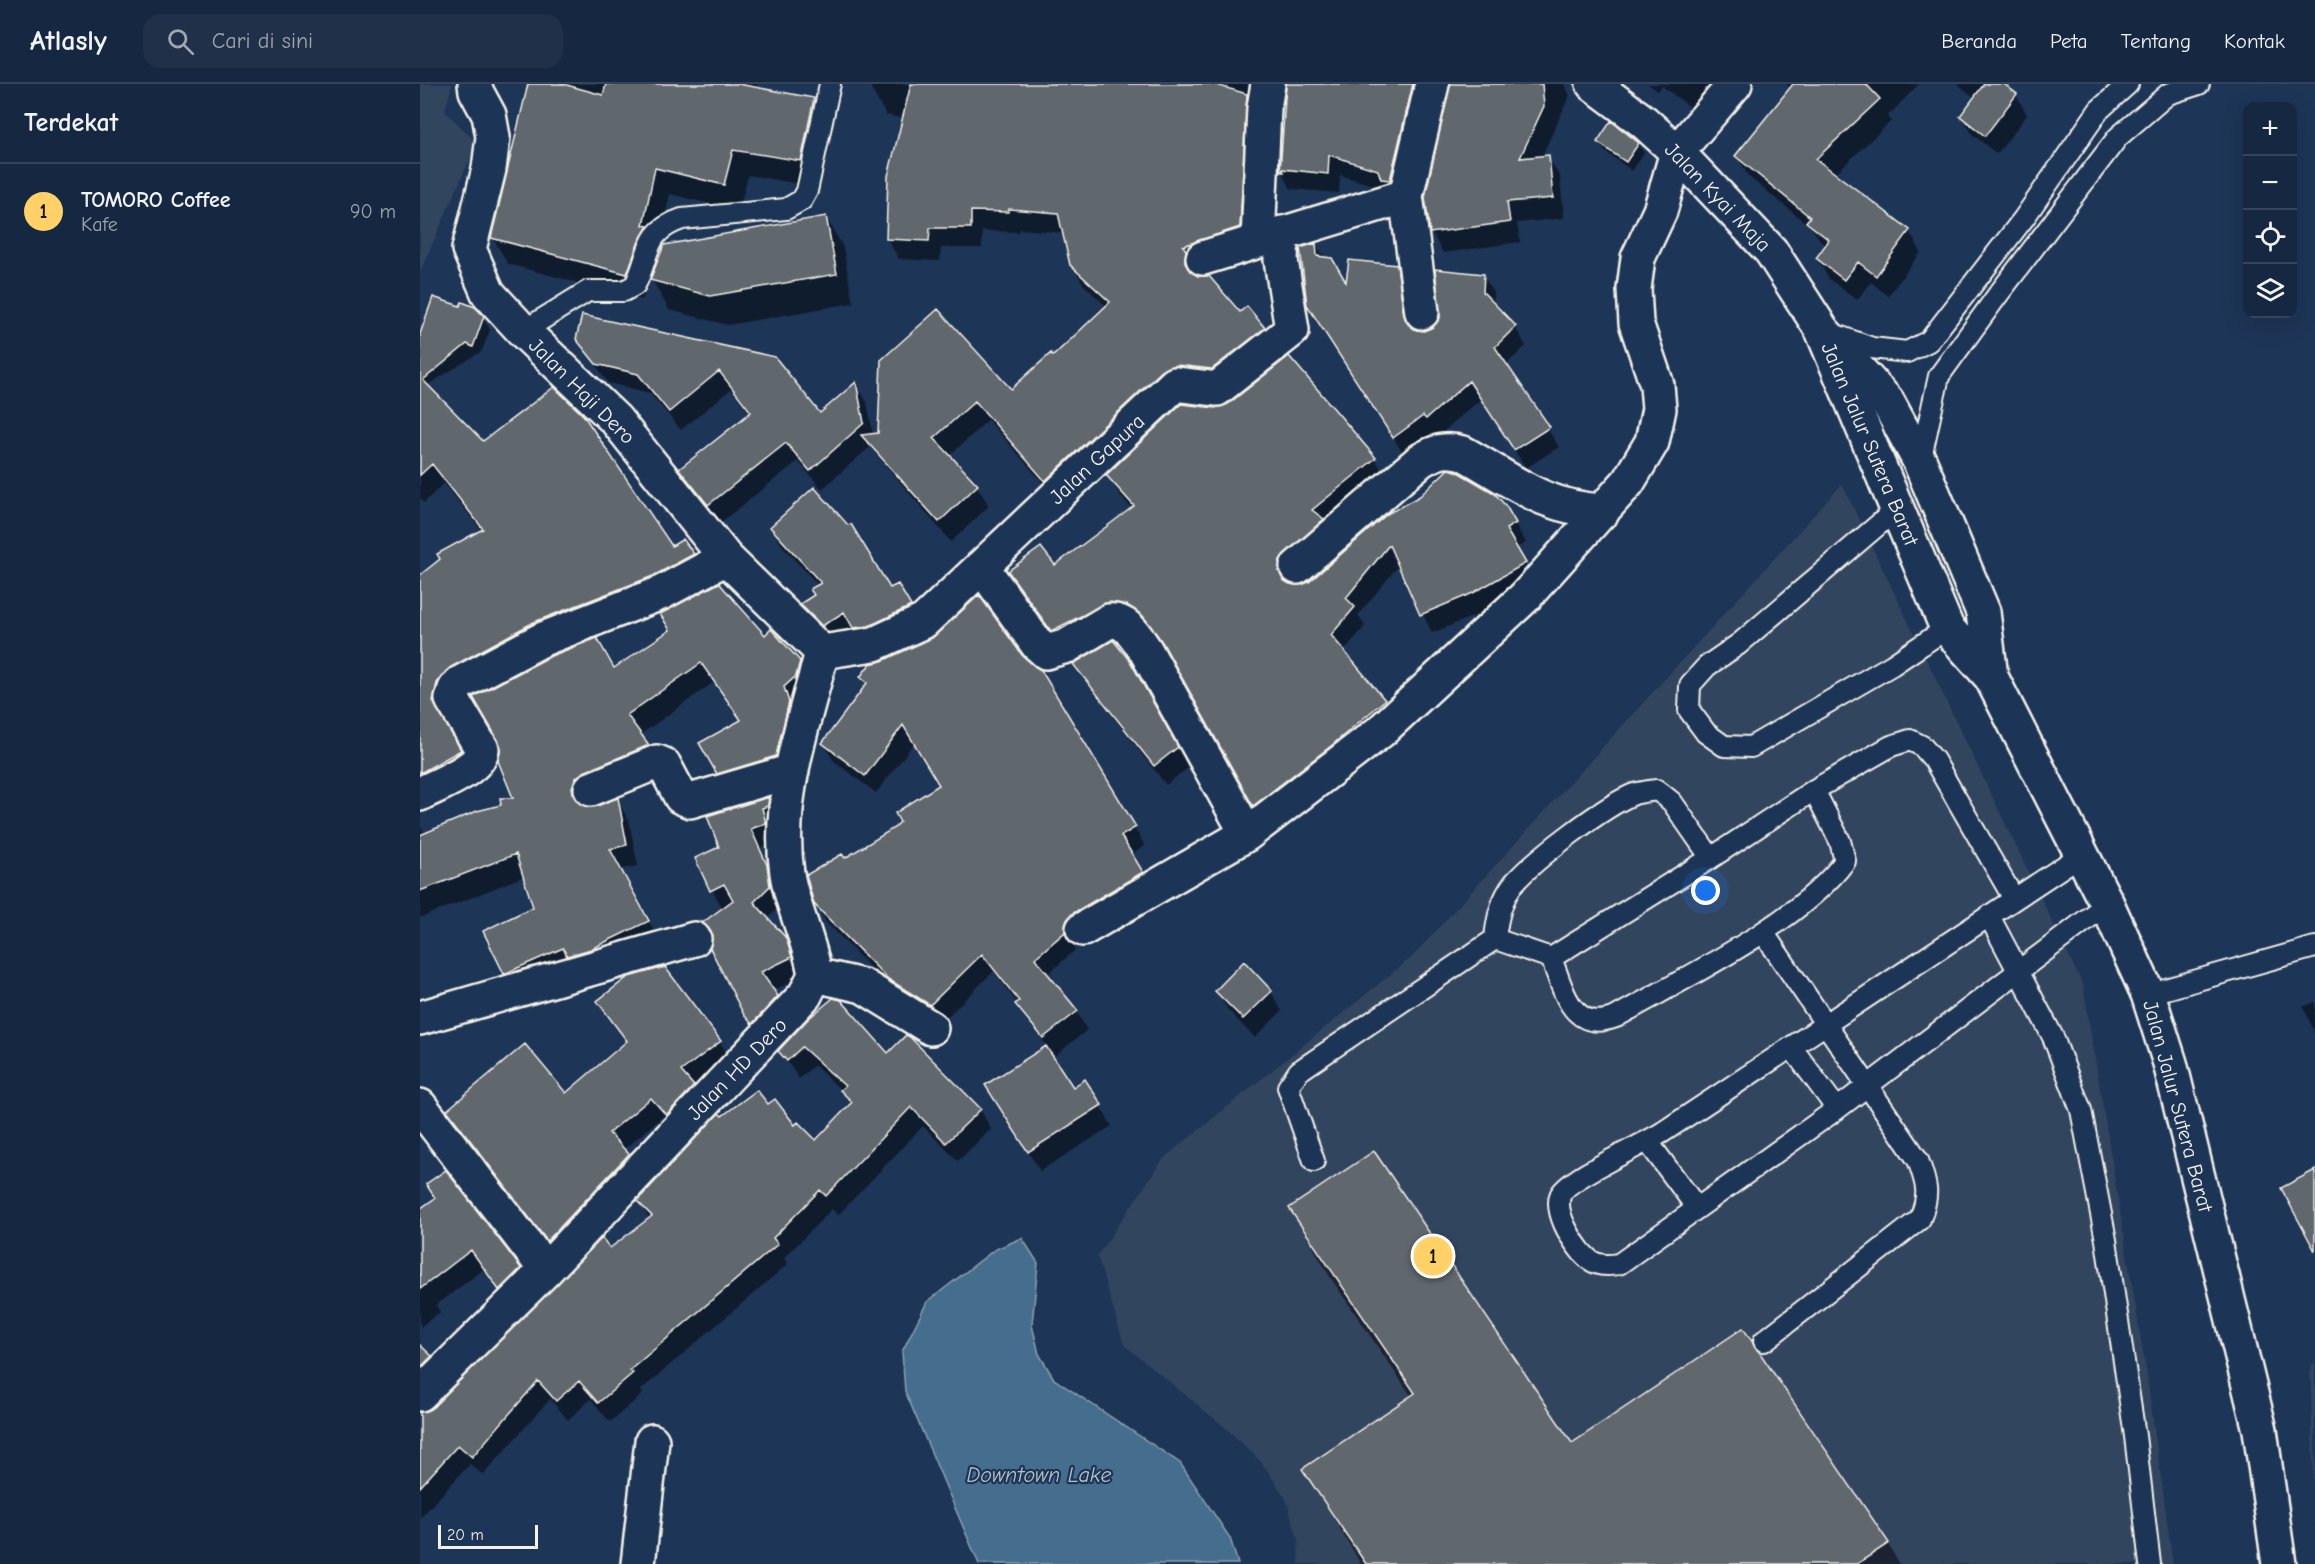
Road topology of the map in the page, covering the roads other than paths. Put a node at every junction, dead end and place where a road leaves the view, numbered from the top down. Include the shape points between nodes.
1 (476, 84) edge
2 (830, 84) edge
3 (1268, 84) edge
4 (1432, 84) edge
5 (1593, 84) edge
6 (1736, 84) edge
7 (2128, 84) edge
8 (2199, 84) edge
9 (1677, 152) junction
10 (1406, 196) junction
11 (1270, 236) junction
12 (1203, 258) dead end
13 (1422, 312) dead end
14 (1822, 330) junction
15 (523, 331) junction
16 (1920, 462) junction
17 (1898, 508) junction
18 (1603, 511) junction
19 (726, 558) junction
20 (982, 567) junction
21 (1297, 567) dead end
22 (1947, 628) junction
23 (822, 652) junction
24 (1991, 677) junction
25 (792, 771) junction
26 (591, 789) dead end
27 (1814, 790) junction
28 (420, 794) edge
29 (1247, 834) junction
30 (2081, 855) junction
31 (1711, 858) junction
32 (2014, 899) junction
33 (2107, 904) junction
34 (1989, 916) junction
35 (1083, 929) dead end
36 (1763, 932) junction
37 (694, 939) dead end
38 (1496, 939) junction
39 (2315, 947) edge
40 (1551, 958) junction
41 (2018, 971) junction
42 (815, 975) junction
43 (2148, 994) junction
44 (420, 1018) edge
45 (1827, 1024) junction
46 (931, 1028) dead end
47 (1792, 1048) junction
48 (1868, 1085) junction
49 (420, 1106) edge
50 (1838, 1109) junction
51 (1648, 1142) junction
52 (1314, 1161) dead end
53 (1696, 1208) junction
54 (546, 1270) junction
55 (1764, 1341) dead end
56 (420, 1394) edge
57 (652, 1441) dead end
58 (638, 1564) edge
59 (2150, 1564) edge
60 (2279, 1564) edge

1 - 15 street, Jalan Haji Dero via 493,137 469,249 488,293
2 - 15 lane via 813,175 802,200 786,209 669,223 649,243 635,285 624,291 588,291
3 - 11 street via 1264,108
4 - 10 street
5 - 9 street, Jalan Kyai Maja
6 - 9 street
7 - 14 lane via 2099,110 2024,218 1929,341 1907,352 1872,348
8 - 16 lane via 2168,94 2118,137 1997,296 1939,376
9 - 14 street, Jalan Kyai Maja via 1771,250
9 - 18 street via 1660,211 1638,258 1634,289 1636,323 1657,385 1659,409 1652,442 1641,463
10 - 11 street
10 - 13 street
11 - 12 street
11 - 20 street, Jalan Gapura via 1281,260 1292,330 1217,389 1175,384
14 - 16 street, Jalan Jalur Sutera Barat via 1887,401
14 - 17 street, Jalan Jalur Sutera Barat
15 - 19 street, Jalan Haji Dero via 616,420
16 - 24 street, Jalan Jalur Sutera Barat via 1983,612
17 - 22 street, Jalan Jalur Sutera Barat
17 - 22 lane via 1739,645 1707,666 1690,685 1689,710 1706,733 1724,746 1751,747
18 - 21 street via 1555,504 1450,449 1421,460
18 - 29 street via 1525,597 1381,731
19 - 23 street, Jalan Haji Dero
19 - 28 street via 661,593 543,639 460,682 452,699 482,748 481,756 474,765
20 - 23 street, Jalan Gapura via 924,621 874,644
20 - 29 street via 1037,644 1047,652 1067,646 1109,621 1124,624 1146,651
22 - 24 street, Jalan Jalur Sutera Barat
23 - 25 street
24 - 30 street, Jalan Jalur Sutera Barat
25 - 26 street via 690,801 681,797 664,765 657,762
25 - 42 street via 786,819 787,872
27 - 31 lane
27 - 32 lane via 1891,746 1910,740 1922,746 1934,760
27 - 36 lane via 1840,841 1845,861 1830,881
29 - 35 street
30 - 32 lane
30 - 33 street, Jalan Jalur Sutera Barat
31 - 38 lane via 1672,802 1657,790 1637,793 1547,853 1513,884 1497,915
31 - 40 lane
32 - 34 lane
33 - 41 lane
33 - 43 street, Jalan Jalur Sutera Barat
34 - 41 lane
34 - 45 lane
36 - 40 lane via 1602,1022 1581,1017 1569,1004
36 - 45 lane
37 - 44 street
38 - 40 lane
38 - 52 lane via 1299,1071 1288,1087
39 - 43 lane
41 - 48 lane
41 - 59 lane via 2053,1037 2081,1110 2106,1240
42 - 46 street via 863,986
42 - 54 street, Jalan HD Dero via 788,1016
43 - 60 street, Jalan Jalur Sutera Barat via 2170,1063 2260,1430
45 - 47 lane
45 - 48 lane
47 - 50 lane
47 - 51 lane
48 - 50 lane
48 - 55 lane via 1918,1160 1928,1199 1920,1220
49 - 54 street
50 - 53 lane
51 - 53 lane
51 - 53 lane via 1571,1182 1560,1195 1560,1210 1571,1239 1589,1261 1603,1267 1618,1264
54 - 56 street, Jalan HD Dero
57 - 58 street

